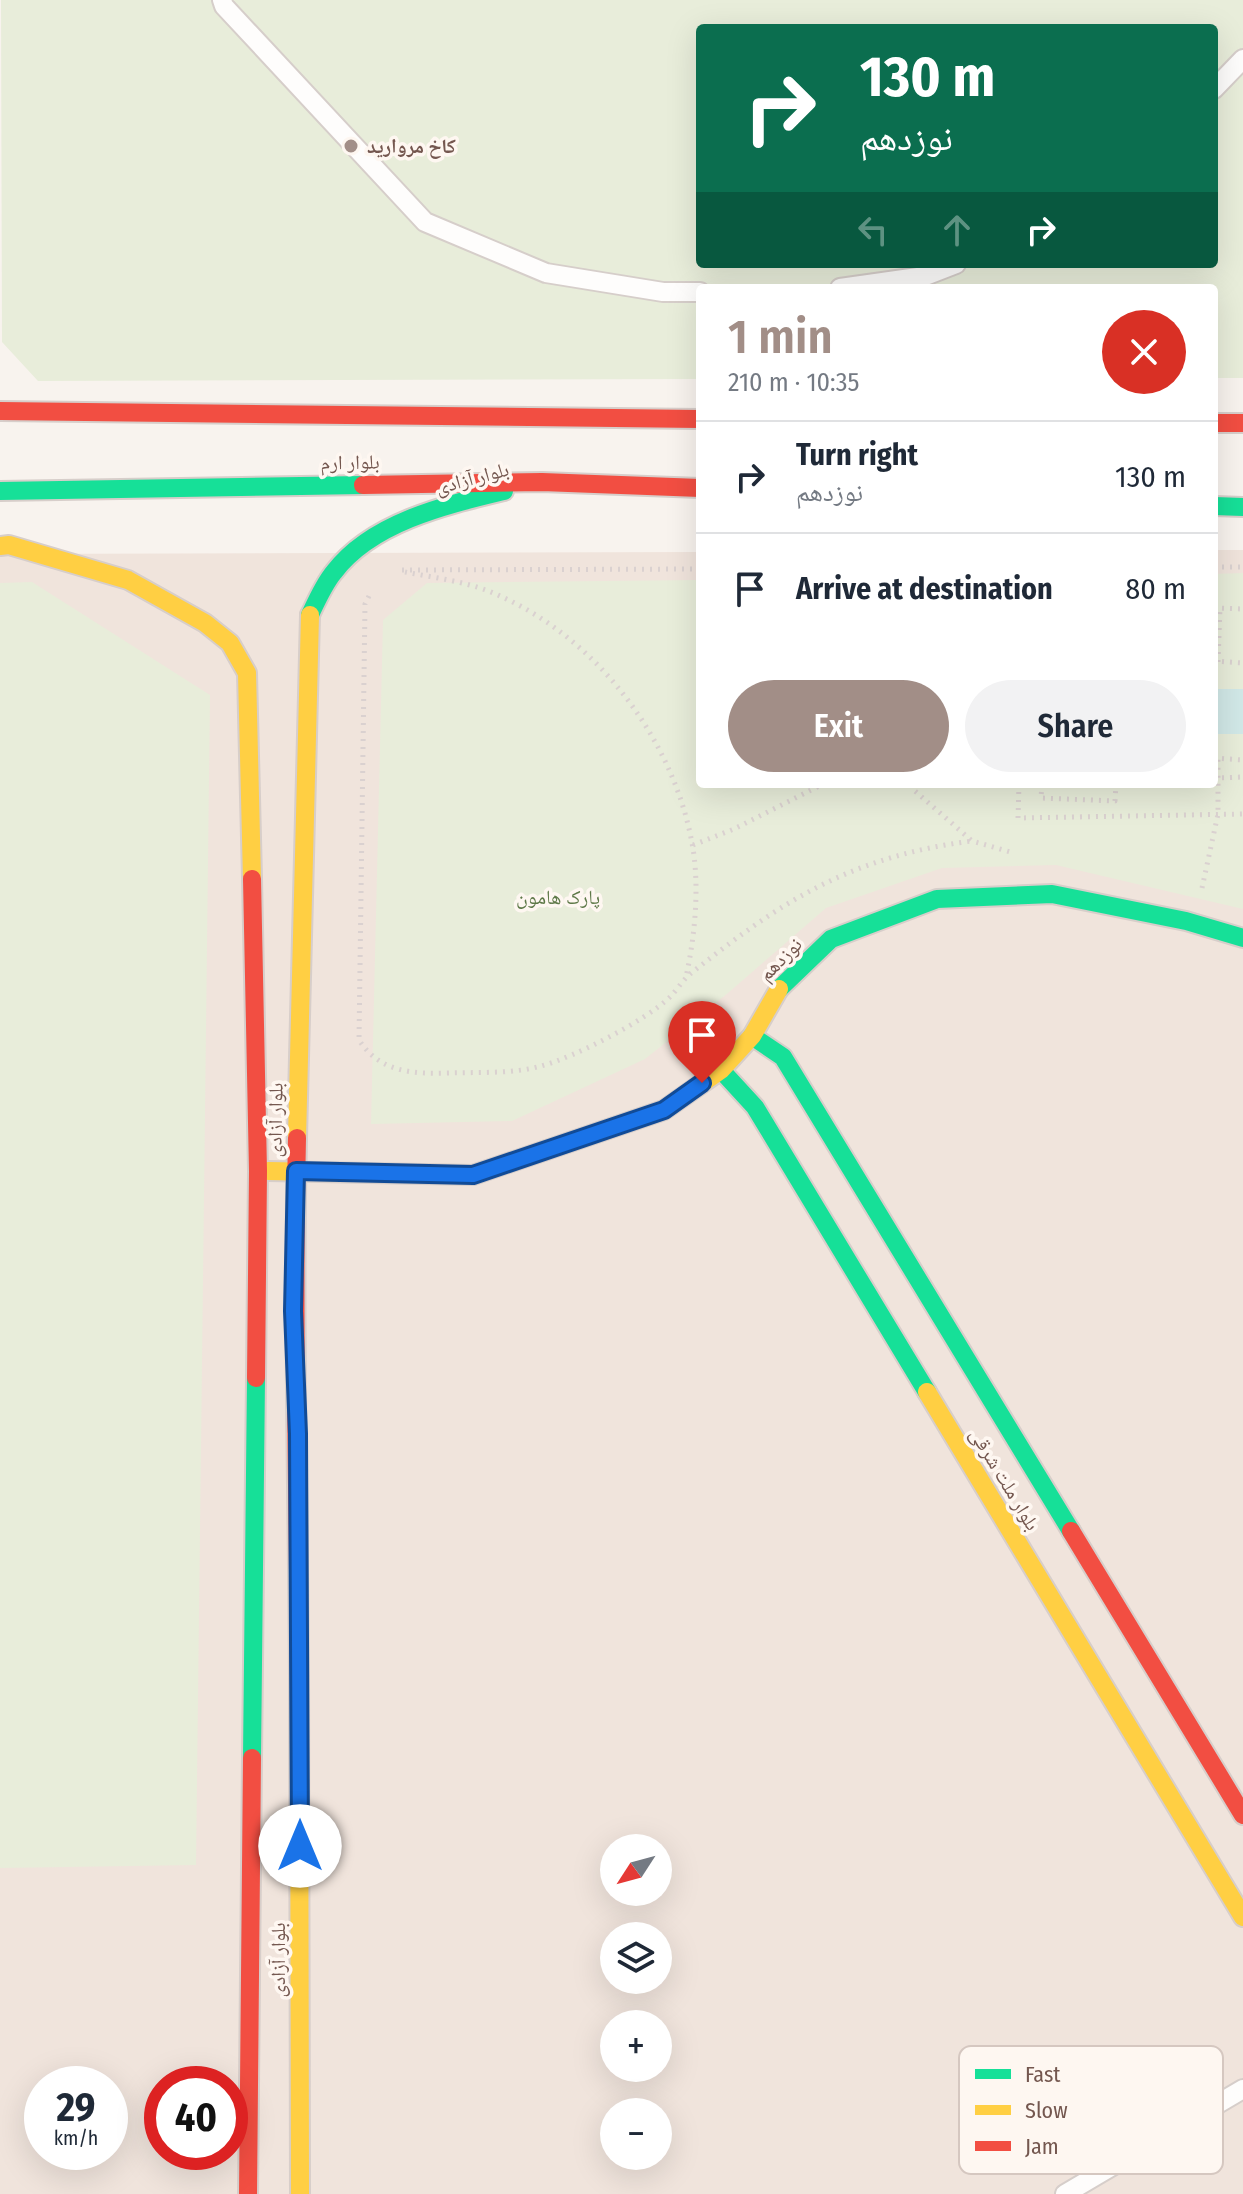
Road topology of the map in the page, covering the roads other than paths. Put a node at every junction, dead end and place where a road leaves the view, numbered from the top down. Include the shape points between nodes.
1 (222, 0) edge
2 (1243, 59) edge
3 (1218, 85) edge
4 (946, 268) edge
5 (868, 284) edge
6 (696, 292) edge
7 (0, 396) edge
8 (24, 410) junction
9 (0, 411) edge
10 (696, 419) edge
11 (1218, 423) edge
12 (1243, 423) edge
13 (542, 482) junction
14 (696, 488) edge
15 (0, 491) edge
16 (1218, 506) edge
17 (1243, 507) edge
18 (0, 546) edge
19 (1243, 938) edge
20 (752, 1036) junction
21 (721, 1070) junction
22 (258, 1171) junction
23 (296, 1171) junction
24 (1243, 1815) edge
25 (1243, 1917) edge
26 (1243, 2089) edge
27 (1223, 2101) edge
28 (1099, 2174) edge
29 (248, 2194) edge
30 (300, 2194) edge
31 (1065, 2194) edge

1 - 6 lane via 425,222 546,273 663,292
2 - 3 lane
4 - 5 lane
7 - 8 street
8 - 9 street
8 - 10 street
11 - 12 street
13 - 14 street, بلوار ارم
13 - 15 street, بلوار ارم
13 - 23 street, بلوار آزادی via 466,499 398,524 336,568 308,619
16 - 17 street
18 - 22 street, بلوار آزادی via 128,580 213,629 230,643 247,673
19 - 20 street, نوزدهم via 1052,894 937,899 831,939 773,995
20 - 21 street, نوزدهم
20 - 24 street, بلوار ملت شرقی via 783,1057
21 - 23 street, نوزدهم via 664,1110 473,1175
21 - 25 street, بلوار ملت شرقی via 755,1107
22 - 23 street, نوزدهم
22 - 29 street, بلوار آزادی
23 - 30 street, بلوار آزادی
26 - 27 lane
28 - 31 lane

